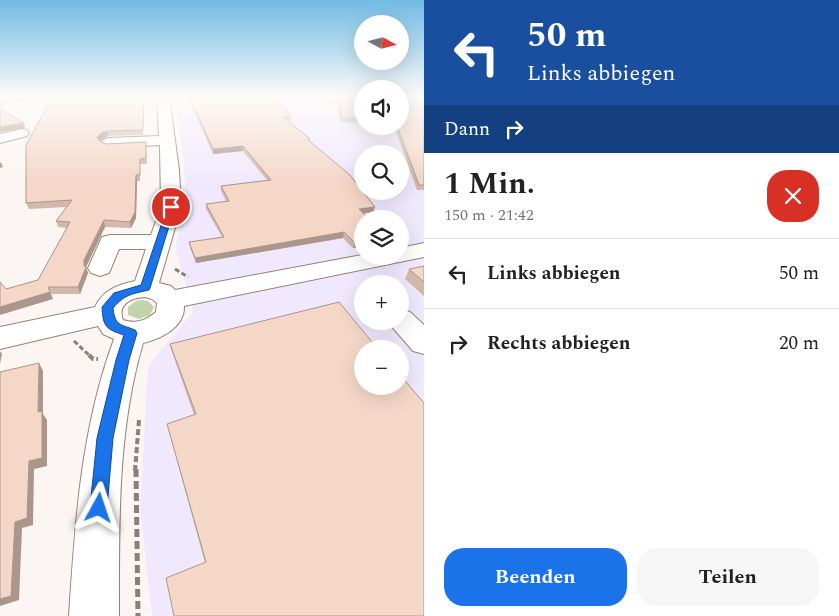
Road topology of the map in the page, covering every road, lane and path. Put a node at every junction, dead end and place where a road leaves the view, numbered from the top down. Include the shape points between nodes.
1 (166, 125) edge
2 (22, 133) dead end
3 (0, 139) edge
4 (168, 140) junction
5 (108, 143) edge
6 (160, 242) junction
7 (424, 250) edge
8 (409, 253) edge
9 (354, 265) edge
10 (349, 266) junction
11 (100, 268) dead end
12 (358, 275) edge
13 (145, 288) junction
14 (170, 300) junction
15 (119, 324) junction
16 (409, 328) edge
17 (0, 338) edge
18 (424, 343) edge
19 (140, 410) dead end
20 (94, 616) edge
21 (138, 616) edge

1 - 4 street
2 - 3 street
4 - 5 street
4 - 6 street via 171,207
6 - 11 street via 110,242
6 - 13 street
7 - 8 street
9 - 10 street
10 - 12 street
10 - 14 street
13 - 14 street via 163,293
13 - 15 street via 118,295 108,307
14 - 15 street via 170,316 155,329
15 - 17 street
15 - 20 street via 122,360 105,438 97,526
16 - 18 street
19 - 21 path via 135,477

